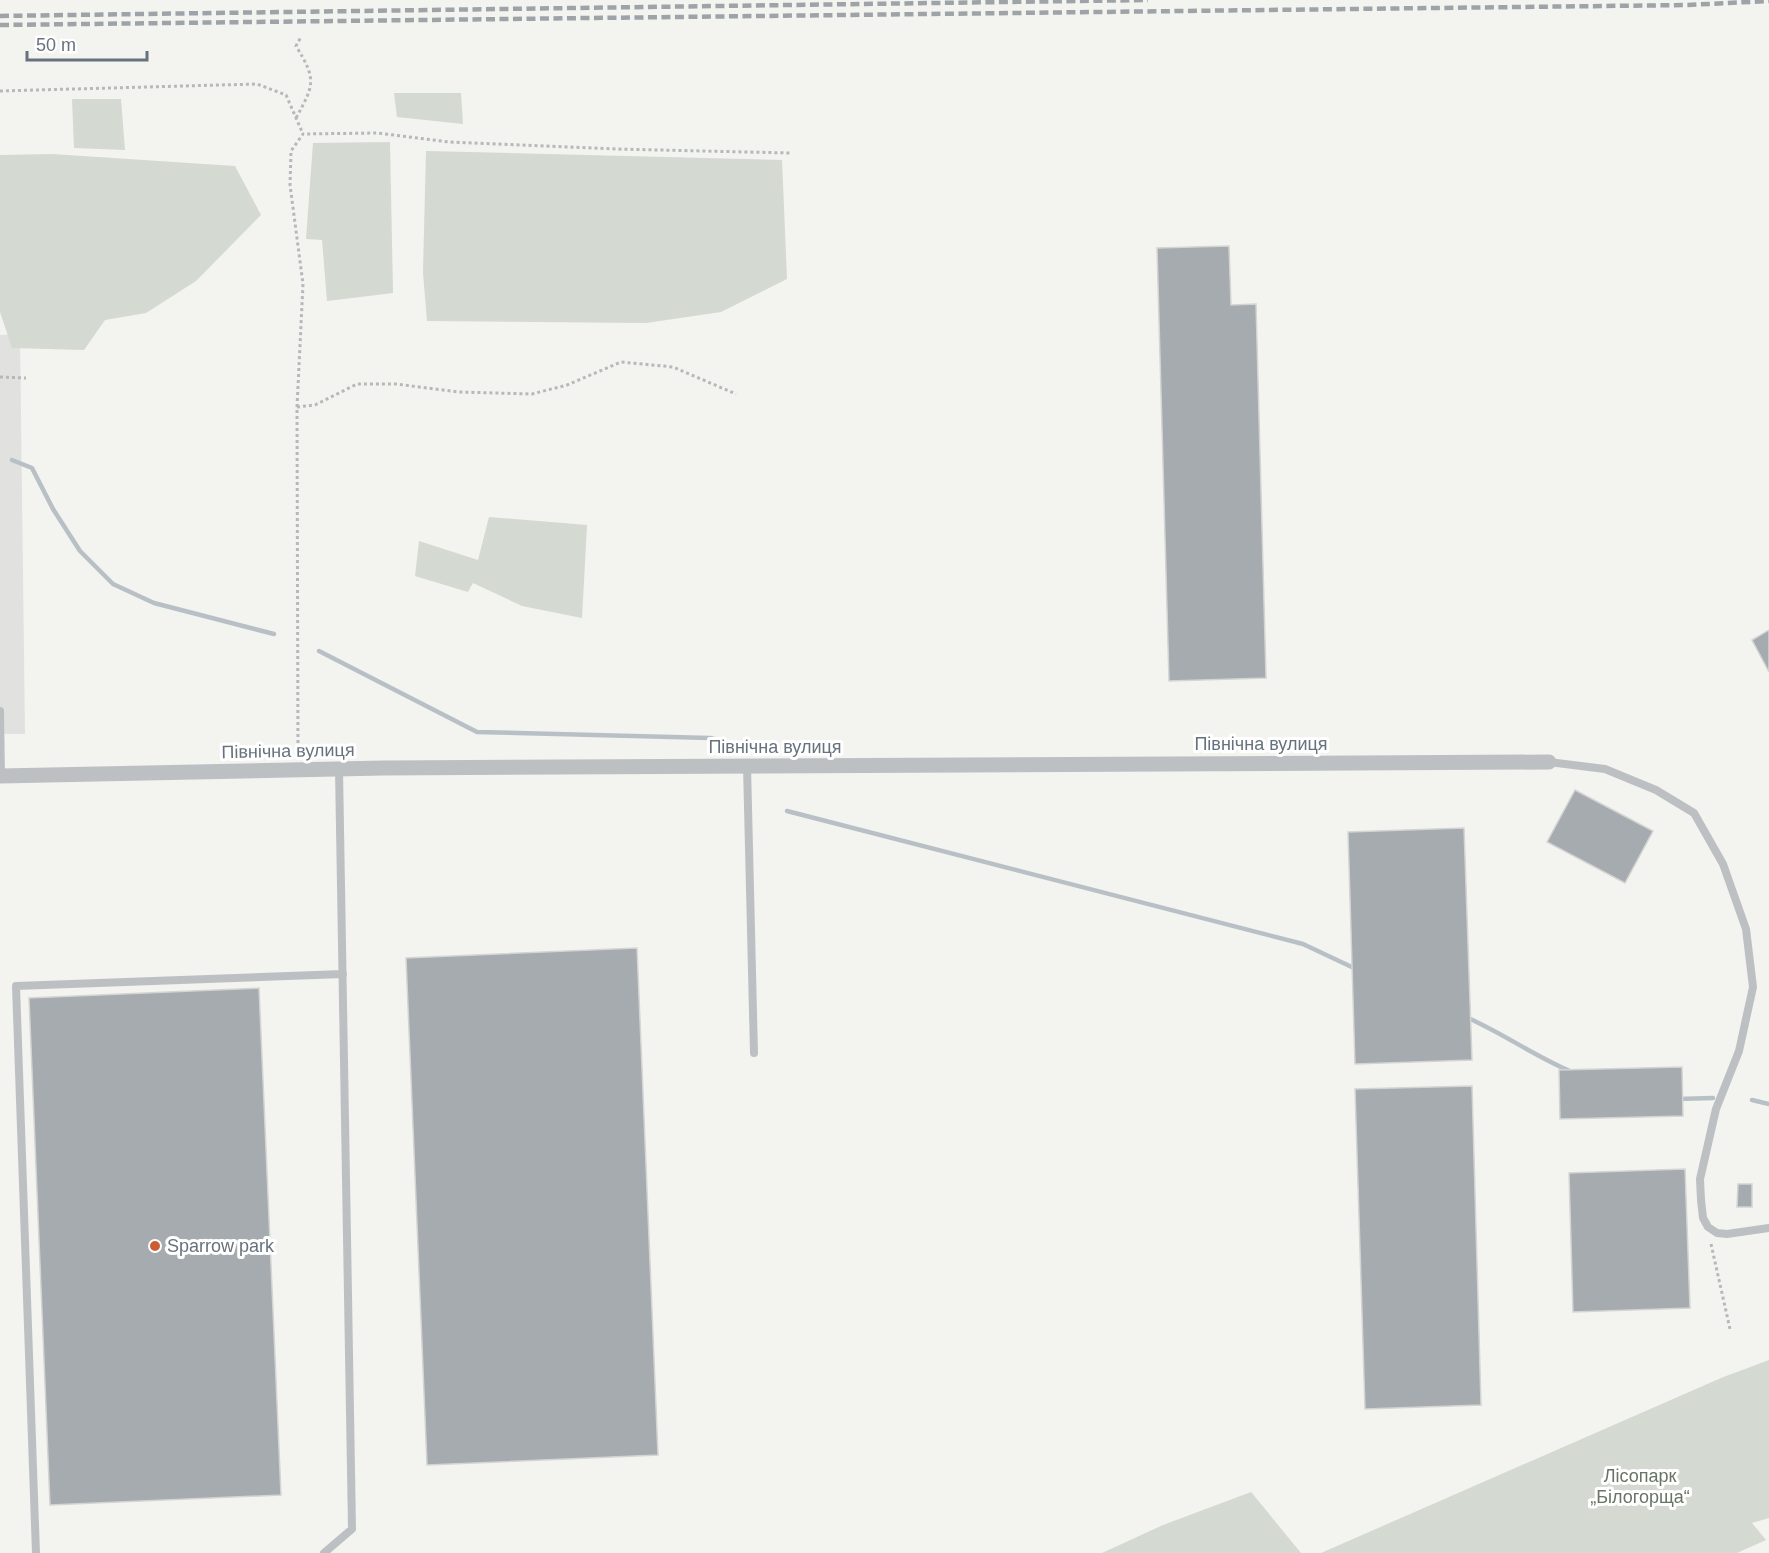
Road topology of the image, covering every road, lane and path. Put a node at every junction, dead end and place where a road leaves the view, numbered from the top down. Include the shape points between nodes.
1 (301, 37) dead end
2 (0, 91) edge
3 (296, 118) junction
4 (303, 134) junction
5 (790, 153) dead end
6 (0, 377) edge
7 (26, 378) dead end
8 (736, 394) dead end
9 (297, 407) junction
10 (0, 711) edge
11 (1549, 762) joint
12 (747, 766) junction
13 (339, 769) junction
14 (298, 770) junction
15 (1, 776) edge
16 (343, 974) junction
17 (754, 1053) dead end
18 (1708, 1227) junction
19 (1769, 1228) edge
20 (1731, 1329) dead end
21 (36, 1553) edge
22 (324, 1553) edge

1 - 3 path via 296,46 308,65 312,89
2 - 3 path via 257,84 286,95
3 - 4 path
4 - 5 path via 378,133 448,142
4 - 9 path via 291,151 290,185 303,285
6 - 7 path
8 - 9 path via 673,367 621,362 567,385 532,394 357,384 315,405
9 - 14 path
10 - 15 lane
11 - 12 street, Північна вулиця
11 - 18 lane via 1605,769 1656,790 1694,813 1723,864 1746,929 1753,987 1739,1051 1716,1108 1700,1179 1703,1218
12 - 13 street, Північна вулиця
12 - 17 lane
13 - 14 street, Північна вулиця
13 - 16 lane
14 - 15 street, Північна вулиця
16 - 21 lane via 16,986
16 - 22 lane via 352,1528
18 - 19 lane via 1727,1234
18 - 20 path

